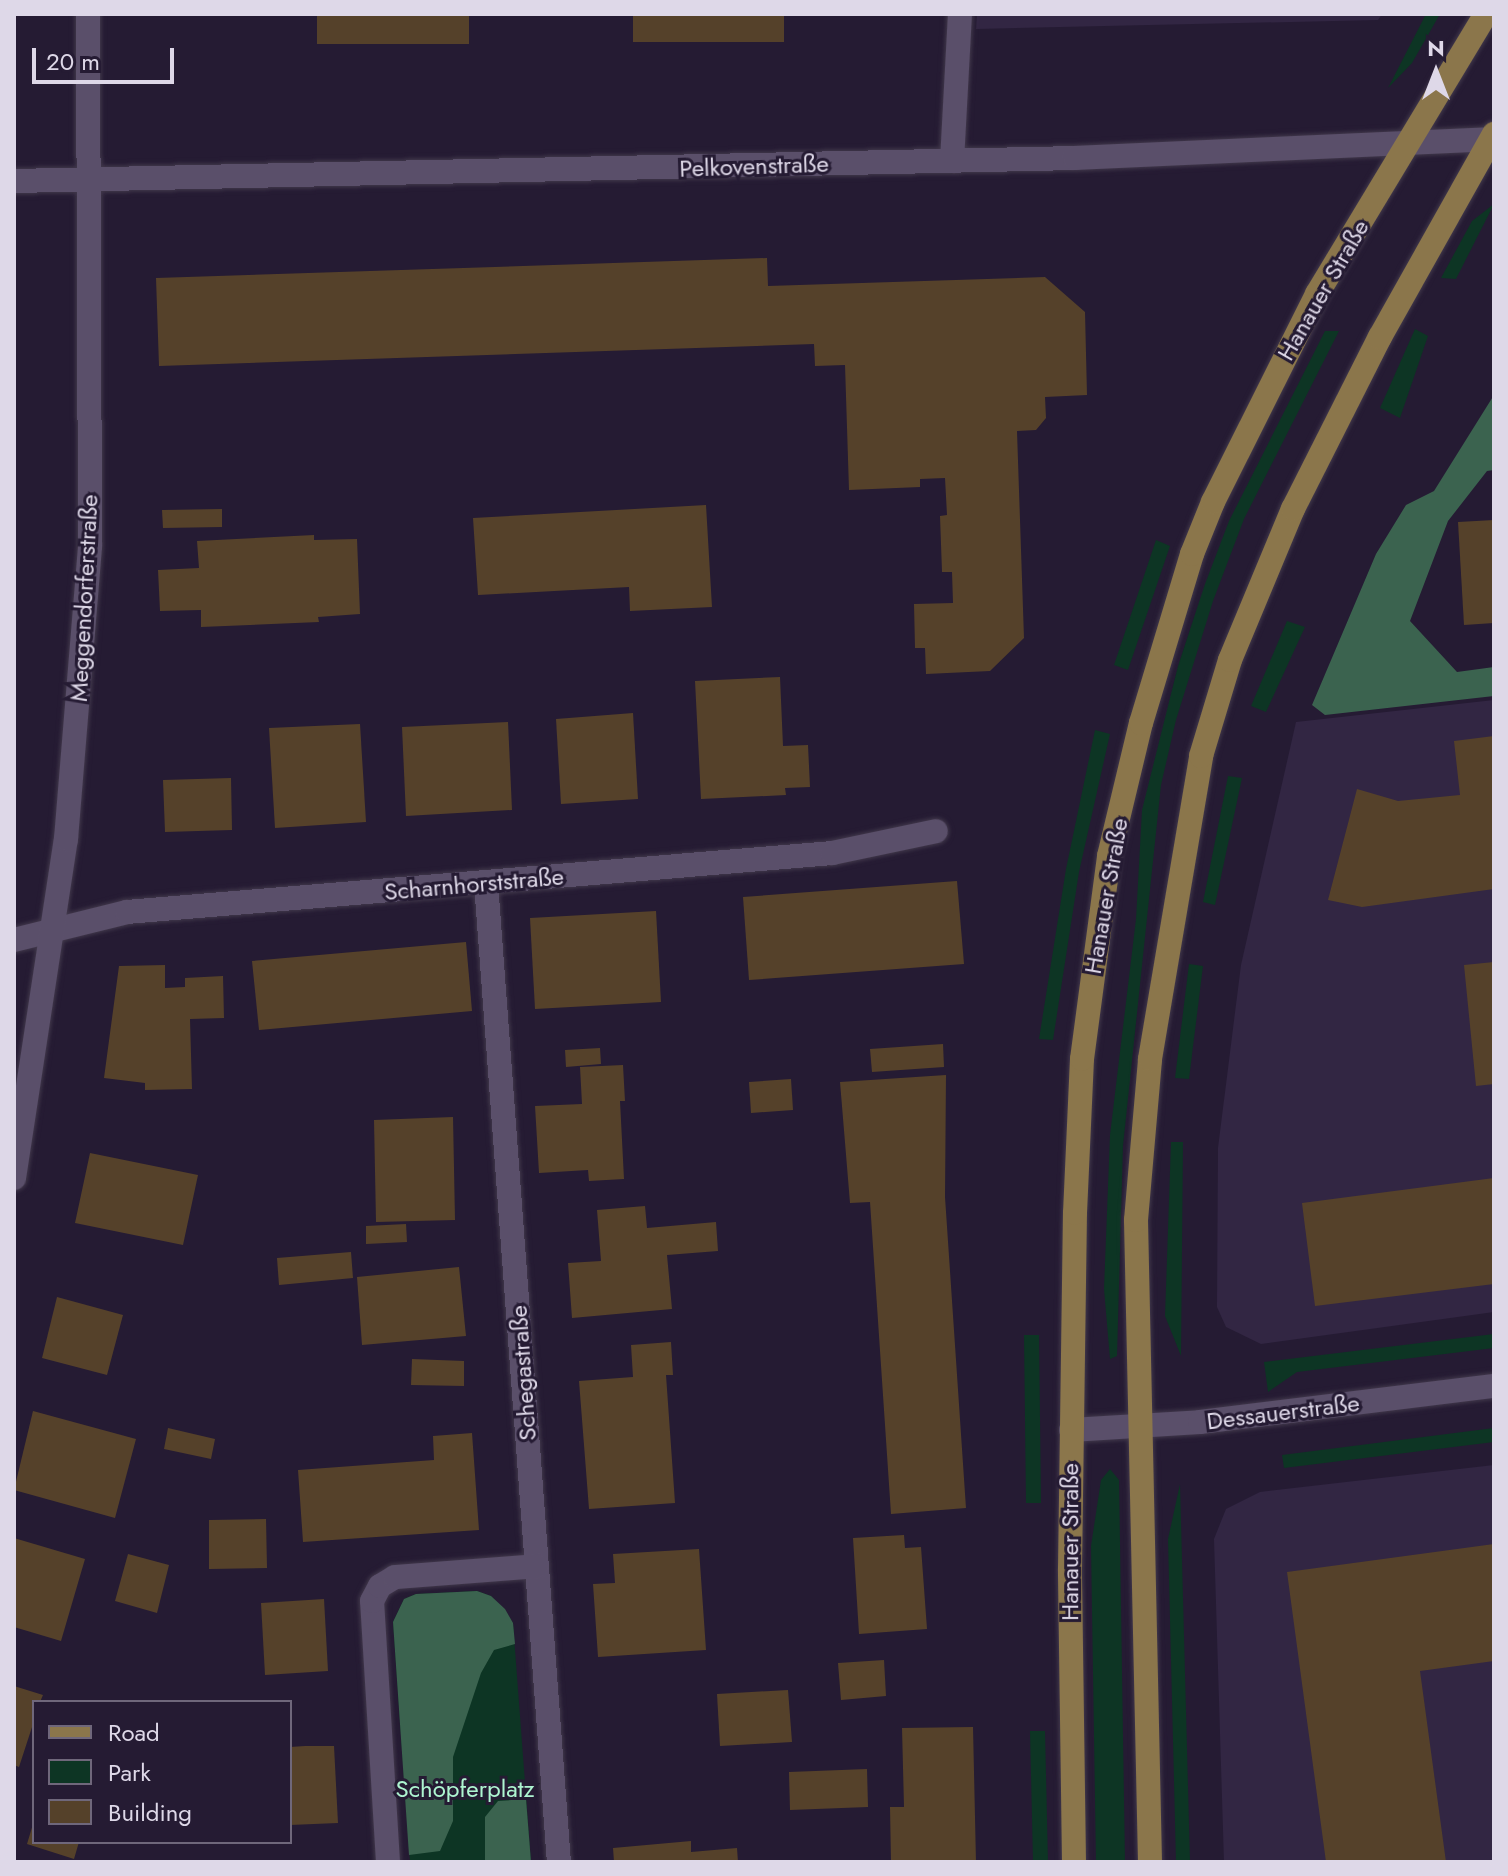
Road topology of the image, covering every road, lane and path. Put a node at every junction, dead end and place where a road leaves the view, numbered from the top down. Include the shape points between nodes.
1 (88, 14) edge
2 (960, 14) edge
3 (1486, 14) edge
4 (1493, 137) edge
5 (1411, 143) junction
6 (952, 161) junction
7 (14, 181) edge
8 (88, 181) junction
9 (936, 831) dead end
10 (486, 883) junction
11 (54, 929) junction
12 (14, 940) edge
13 (14, 1178) edge
14 (1494, 1386) edge
15 (1140, 1427) junction
16 (1071, 1430) junction
17 (537, 1566) junction
18 (388, 1862) edge
19 (559, 1862) edge
20 (1074, 1862) edge
21 (1150, 1862) edge

1 - 8 street, Meggendorferstraße
2 - 6 street
3 - 5 main road, Hanauer Straße
4 - 5 street, Pelkovenstraße
4 - 15 main road via 1380,337 1293,509 1230,660 1201,756 1141,1126 1136,1220
5 - 6 street, Pelkovenstraße
5 - 16 main road, Hanauer Straße via 1317,294 1213,502 1141,723 1109,856 1082,1059
6 - 8 street, Pelkovenstraße
7 - 8 street, Pelkovenstraße
8 - 11 street, Meggendorferstraße via 90,546 75,754
9 - 10 street, Scharnhorststraße via 832,853
10 - 11 street, Scharnhorststraße via 127,912
10 - 17 street, Schegastraße
11 - 12 street, Scharnhorststraße
11 - 13 street, Meggendorferstraße
14 - 15 street, Dessauerstraße
15 - 16 street, Dessauerstraße
15 - 21 main road
16 - 20 main road, Hanauer Straße
17 - 18 street via 395,1577 380,1586 372,1601
17 - 19 street, Schegastraße

